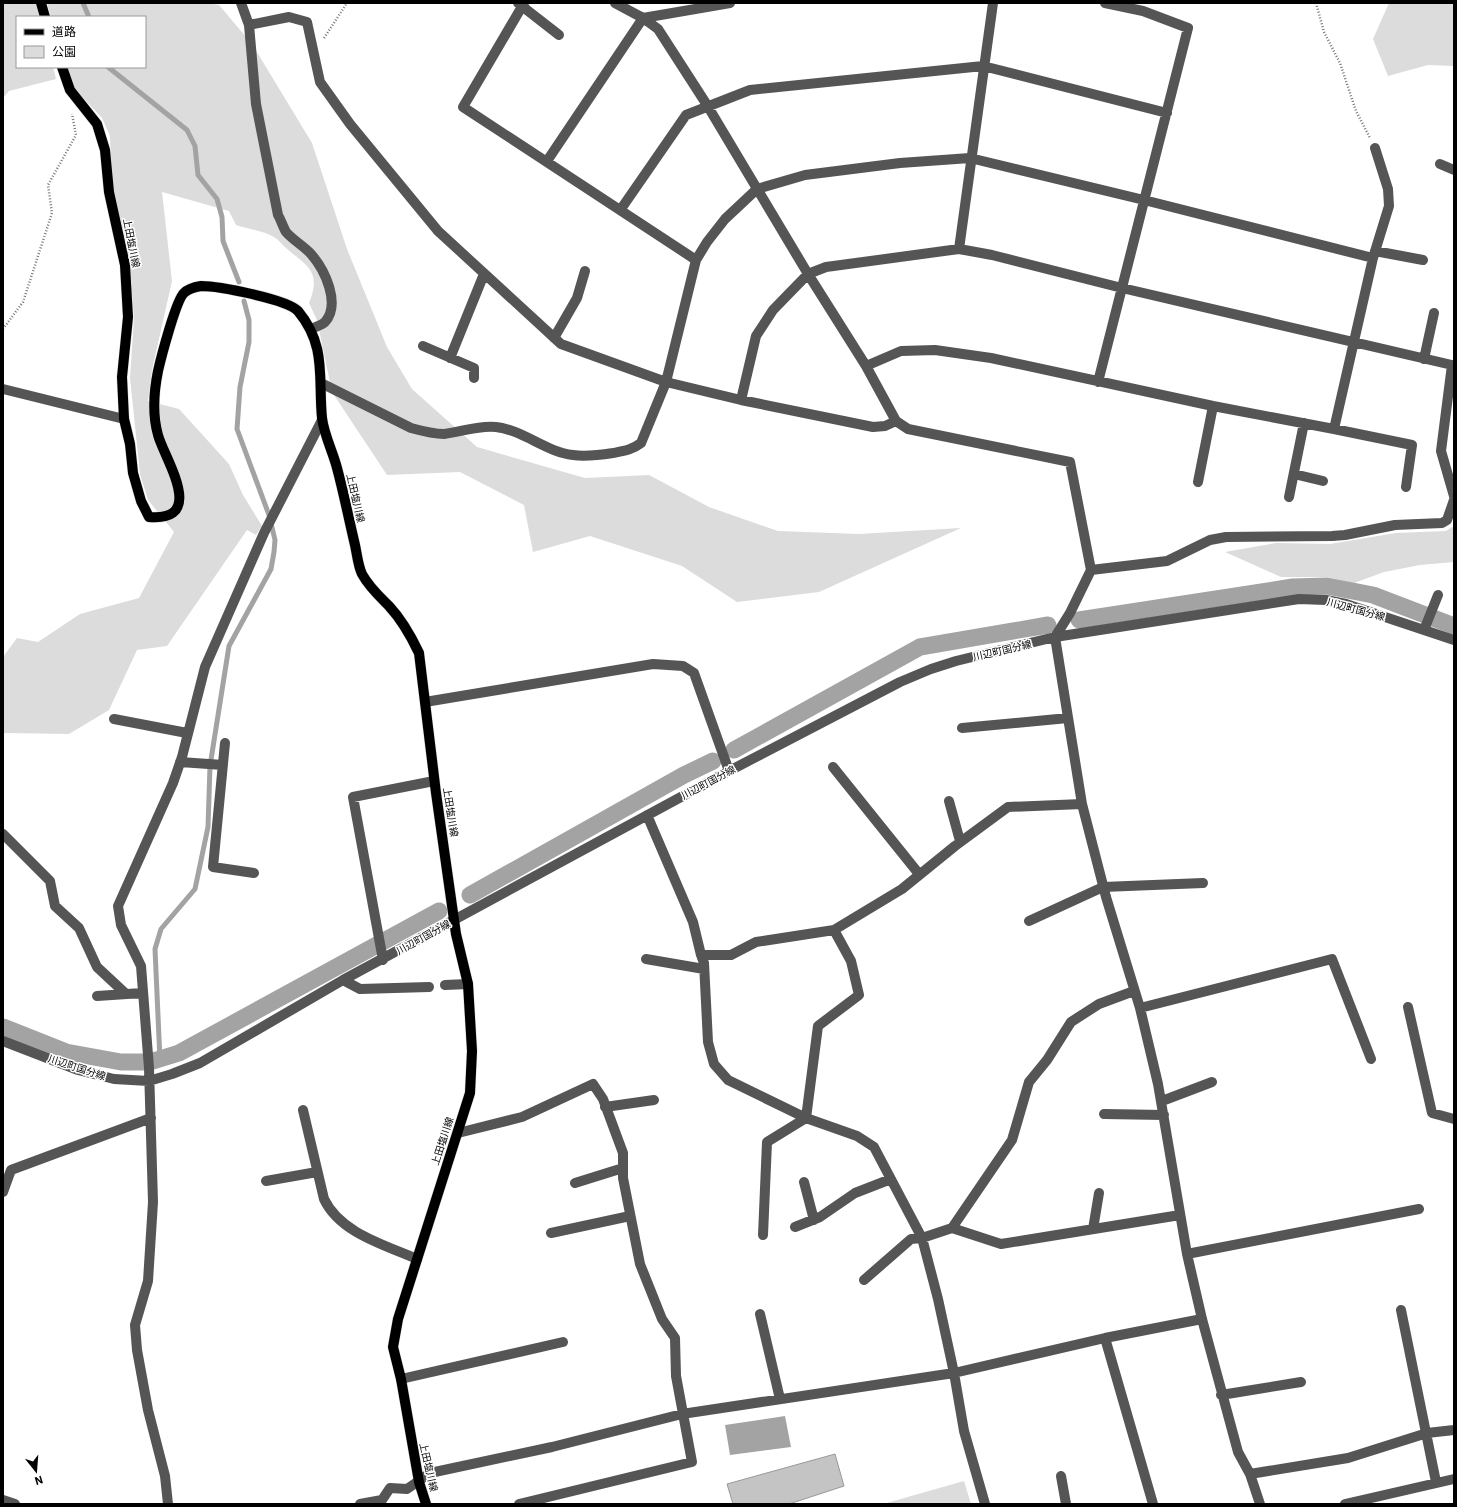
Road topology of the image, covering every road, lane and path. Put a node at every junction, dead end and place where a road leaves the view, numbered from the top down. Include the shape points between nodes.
1 (41, 3) edge
2 (241, 3) edge
3 (347, 3) edge
4 (615, 3) edge
5 (730, 3) edge
6 (993, 3) edge
7 (1105, 3) edge
8 (1316, 3) edge
9 (521, 4) edge
10 (1142, 7) edge
11 (46, 16) edge
12 (643, 18) junction
13 (249, 25) junction
14 (559, 34) dead end
15 (313, 53) junction
16 (983, 66) junction
17 (62, 68) edge
18 (75, 99) junction
19 (707, 105) junction
20 (1167, 113) junction
21 (1375, 148) joint
22 (970, 158) junction
23 (547, 161) junction
24 (1440, 164) dead end
25 (1454, 170) edge
26 (757, 189) junction
27 (1144, 200) junction
28 (622, 209) junction
29 (959, 249) junction
30 (1374, 255) junction
31 (696, 260) junction
32 (1423, 260) dead end
33 (585, 271) dead end
34 (484, 274) junction
35 (808, 274) junction
36 (1122, 288) junction
37 (1434, 312) dead end
38 (3, 329) edge
39 (311, 329) junction
40 (554, 338) junction
41 (1353, 343) junction
42 (423, 346) dead end
43 (450, 358) junction
44 (1424, 359) junction
45 (866, 366) junction
46 (474, 378) dead end
47 (666, 382) junction
48 (1098, 382) junction
49 (321, 383) junction
50 (3, 389) edge
51 (1452, 396) edge
52 (741, 400) junction
53 (1213, 406) junction
54 (124, 419) junction
55 (322, 420) junction
56 (896, 422) junction
57 (1304, 423) junction
58 (1334, 429) junction
59 (1294, 474) junction
60 (1323, 481) dead end
61 (1198, 482) dead end
62 (1406, 487) dead end
63 (1454, 496) edge
64 (1289, 497) dead end
65 (1454, 500) edge
66 (1091, 570) junction
67 (1438, 595) dead end
68 (1427, 622) junction
69 (1055, 637) junction
70 (1454, 640) edge
71 (425, 702) junction
72 (1068, 718) junction
73 (114, 719) dead end
74 (962, 728) dead end
75 (187, 733) junction
76 (225, 743) dead end
77 (180, 762) junction
78 (222, 765) junction
79 (833, 767) dead end
80 (729, 771) junction
81 (434, 781) junction
82 (949, 800) dead end
83 (1082, 804) junction
84 (647, 815) junction
85 (3, 834) edge
86 (960, 842) junction
87 (254, 873) dead end
88 (919, 874) junction
89 (1203, 883) dead end
90 (1103, 887) junction
91 (455, 920) junction
92 (1029, 921) dead end
93 (834, 930) junction
94 (701, 955) junction
95 (646, 959) dead end
96 (383, 960) junction
97 (704, 969) junction
98 (343, 980) junction
99 (468, 984) junction
100 (445, 985) dead end
101 (428, 987) dead end
102 (1134, 992) junction
103 (142, 993) junction
104 (126, 994) junction
105 (96, 996) dead end
106 (1408, 1007) dead end
107 (1140, 1008) junction
108 (3, 1041) edge
109 (1371, 1059) dead end
110 (149, 1081) junction
111 (1212, 1082) dead end
112 (654, 1100) dead end
113 (1162, 1101) junction
114 (605, 1107) junction
115 (304, 1110) dead end
116 (1104, 1114) dead end
117 (1164, 1115) junction
118 (151, 1118) junction
119 (806, 1118) junction
120 (1454, 1119) edge
121 (458, 1133) junction
122 (623, 1168) junction
123 (317, 1172) junction
124 (891, 1179) junction
125 (266, 1181) dead end
126 (575, 1182) dead end
127 (804, 1182) dead end
128 (3, 1192) edge
129 (1099, 1193) dead end
130 (1419, 1209) dead end
131 (1180, 1215) junction
132 (630, 1216) junction
133 (814, 1220) junction
134 (795, 1228) dead end
135 (952, 1228) junction
136 (1093, 1229) junction
137 (551, 1233) dead end
138 (763, 1235) dead end
139 (922, 1238) junction
140 (1187, 1254) junction
141 (417, 1259) junction
142 (864, 1280) dead end
143 (1401, 1310) dead end
144 (760, 1314) dead end
145 (1202, 1319) junction
146 (1104, 1338) junction
147 (563, 1342) dead end
148 (954, 1373) junction
149 (401, 1379) junction
150 (1301, 1382) dead end
151 (1221, 1395) junction
152 (780, 1399) junction
153 (682, 1414) junction
154 (1454, 1430) edge
155 (1427, 1433) junction
156 (1250, 1474) junction
157 (1061, 1476) dead end
158 (1454, 1479) edge
159 (419, 1482) junction
160 (1436, 1482) junction
161 (3, 1500) edge
162 (14, 1504) edge
163 (168, 1504) edge
164 (360, 1504) edge
165 (426, 1504) edge
166 (519, 1504) edge
167 (985, 1504) edge
168 (1066, 1504) edge
169 (1153, 1504) edge
170 (1260, 1504) edge
171 (1345, 1504) edge

1 - 11 main road
2 - 13 street
3 - 15 path
4 - 12 street
5 - 12 street
6 - 16 street
7 - 10 street
8 - 21 path via 1324,32 1340,63 1356,111
9 - 14 street
9 - 23 street via 462,106
10 - 20 street via 1188,28
12 - 19 street via 658,29
12 - 23 street
13 - 15 street via 289,17 307,22
13 - 39 street via 256,104 278,215 285,230 295,242 311,254 322,269 331,292 329,315 324,323
15 - 34 street via 320,82 350,124 438,231
16 - 19 street via 750,90
16 - 20 street
16 - 22 street
17 - 18 main road, 上田塩川線
18 - 38 path via 70,104 76,135 48,185 52,213 23,302
18 - 54 main road, 上田塩川線 via 97,124 102,136 109,192 126,265 128,317 122,377
19 - 26 street
19 - 28 street via 686,115
20 - 27 street
21 - 30 street via 1388,189 1389,206
22 - 26 street via 900,163 805,175
22 - 27 street
22 - 29 street
23 - 28 street
24 - 25 street
26 - 31 street via 725,219
26 - 35 street
27 - 30 street
27 - 36 street
28 - 31 street
29 - 35 street via 826,267
29 - 36 street
30 - 32 street
30 - 41 street
31 - 47 street
33 - 40 street via 577,298
34 - 40 street
34 - 43 street
35 - 45 street
35 - 52 street via 773,310 756,336
36 - 41 street
36 - 48 street
37 - 44 street
39 - 49 main road, 上田塩川線 via 320,362
39 - 54 main road, 上田塩川線 via 296,309 284,302 201,286 191,288 182,294 158,371 154,403 158,435 178,482 180,496 178,507 165,517 149,518 140,501
40 - 47 street via 561,344
41 - 44 street
41 - 58 street
42 - 43 street
43 - 46 street via 474,368
44 - 51 street via 1452,365
45 - 48 street via 901,351 935,350 991,358
45 - 56 street
47 - 49 street via 641,443 634,449 595,456 558,451 516,432 496,427 479,427 444,434 411,428
47 - 52 street
48 - 53 street
49 - 55 main road, 上田塩川線
50 - 54 street
51 - 63 street via 1441,451
52 - 56 street via 873,427
53 - 57 street
53 - 61 street
55 - 71 main road, 上田塩川線 via 337,467 362,574 373,591 410,633 419,653
55 - 75 street via 264,533 205,667
56 - 66 street via 908,429 1070,462
57 - 58 street
57 - 59 street
58 - 62 street via 1412,445
59 - 60 street
59 - 64 street
65 - 66 street via 1447,520 1442,523 1395,525 1338,536 1226,537 1210,540 1167,561
66 - 69 street
67 - 68 street
68 - 69 street, 川辺町国分線 via 1326,600 1299,599
68 - 70 street, 川辺町国分線
69 - 72 street
69 - 80 street, 川辺町国分線 via 930,669
71 - 80 street via 653,664 683,666 694,673
71 - 81 main road, 上田塩川線
72 - 74 street
72 - 83 street
73 - 75 street
75 - 77 street
76 - 78 street
77 - 78 street
77 - 103 street via 118,906 121,925 141,966
78 - 87 street via 213,866
79 - 88 street
80 - 84 street, 川辺町国分線
81 - 91 main road, 上田塩川線
81 - 96 street via 353,797
82 - 86 street
83 - 86 street via 1008,807
83 - 90 street
84 - 91 street, 川辺町国分線
84 - 94 street via 693,922
85 - 104 street via 50,881 55,906 79,928 97,967
86 - 88 street
88 - 93 street via 902,889
89 - 90 street
90 - 92 street
90 - 102 street
91 - 96 street, 川辺町国分線
91 - 99 main road, 上田塩川線
93 - 94 street via 756,942 731,955
93 - 119 street via 851,961 859,995 818,1026
94 - 97 street
95 - 97 street
96 - 98 street, 川辺町国分線
97 - 119 street via 708,1042 714,1064 728,1080
98 - 101 street via 360,989
98 - 110 street, 川辺町国分線 via 200,1063
99 - 100 street
99 - 121 main road, 上田塩川線 via 472,1051 470,1093
102 - 107 street
102 - 135 street via 1099,1004 1071,1022 1047,1060 1029,1082 1012,1140
103 - 104 street
103 - 110 street
104 - 105 street
106 - 120 street via 1432,1113
107 - 109 street via 1332,959
107 - 113 street
108 - 110 street, 川辺町国分線 via 78,1070 114,1079
110 - 118 street
111 - 113 street
112 - 114 street
113 - 117 street
114 - 121 street via 593,1084 522,1117
114 - 122 street via 623,1153
115 - 123 street
116 - 117 street
117 - 131 street
118 - 128 street via 11,1170
118 - 163 street via 153,1202 148,1281 135,1326 146,1403 165,1476
119 - 124 street via 858,1136 874,1146
119 - 138 street via 767,1142
121 - 141 main road, 上田塩川線
122 - 126 street
122 - 132 street
123 - 125 street
123 - 141 street via 330,1212 350,1228
124 - 133 street via 855,1193
124 - 139 street
127 - 133 street
129 - 136 street
130 - 140 street
131 - 136 street
131 - 140 street
132 - 137 street
132 - 153 street via 640,1264 650,1293 662,1320 675,1338 676,1376
133 - 134 street
135 - 136 street via 1001,1244
135 - 139 street
139 - 142 street via 911,1240
139 - 148 street via 934,1279
140 - 145 street
141 - 149 main road, 上田塩川線 via 398,1318 393,1347
143 - 155 street
144 - 152 street
145 - 146 street
145 - 151 street
146 - 148 street
146 - 169 street
147 - 149 street
148 - 152 street
148 - 167 street via 964,1431
149 - 159 main road, 上田塩川線
150 - 151 street
151 - 156 street via 1238,1452
152 - 153 street
153 - 159 street via 552,1447 430,1473
153 - 166 street via 692,1462
154 - 155 street
155 - 156 street via 1348,1458
155 - 160 street
156 - 170 street
157 - 168 street
158 - 160 street
159 - 164 street via 408,1489 390,1488 382,1500
159 - 165 main road, 上田塩川線
160 - 171 street
161 - 162 street

